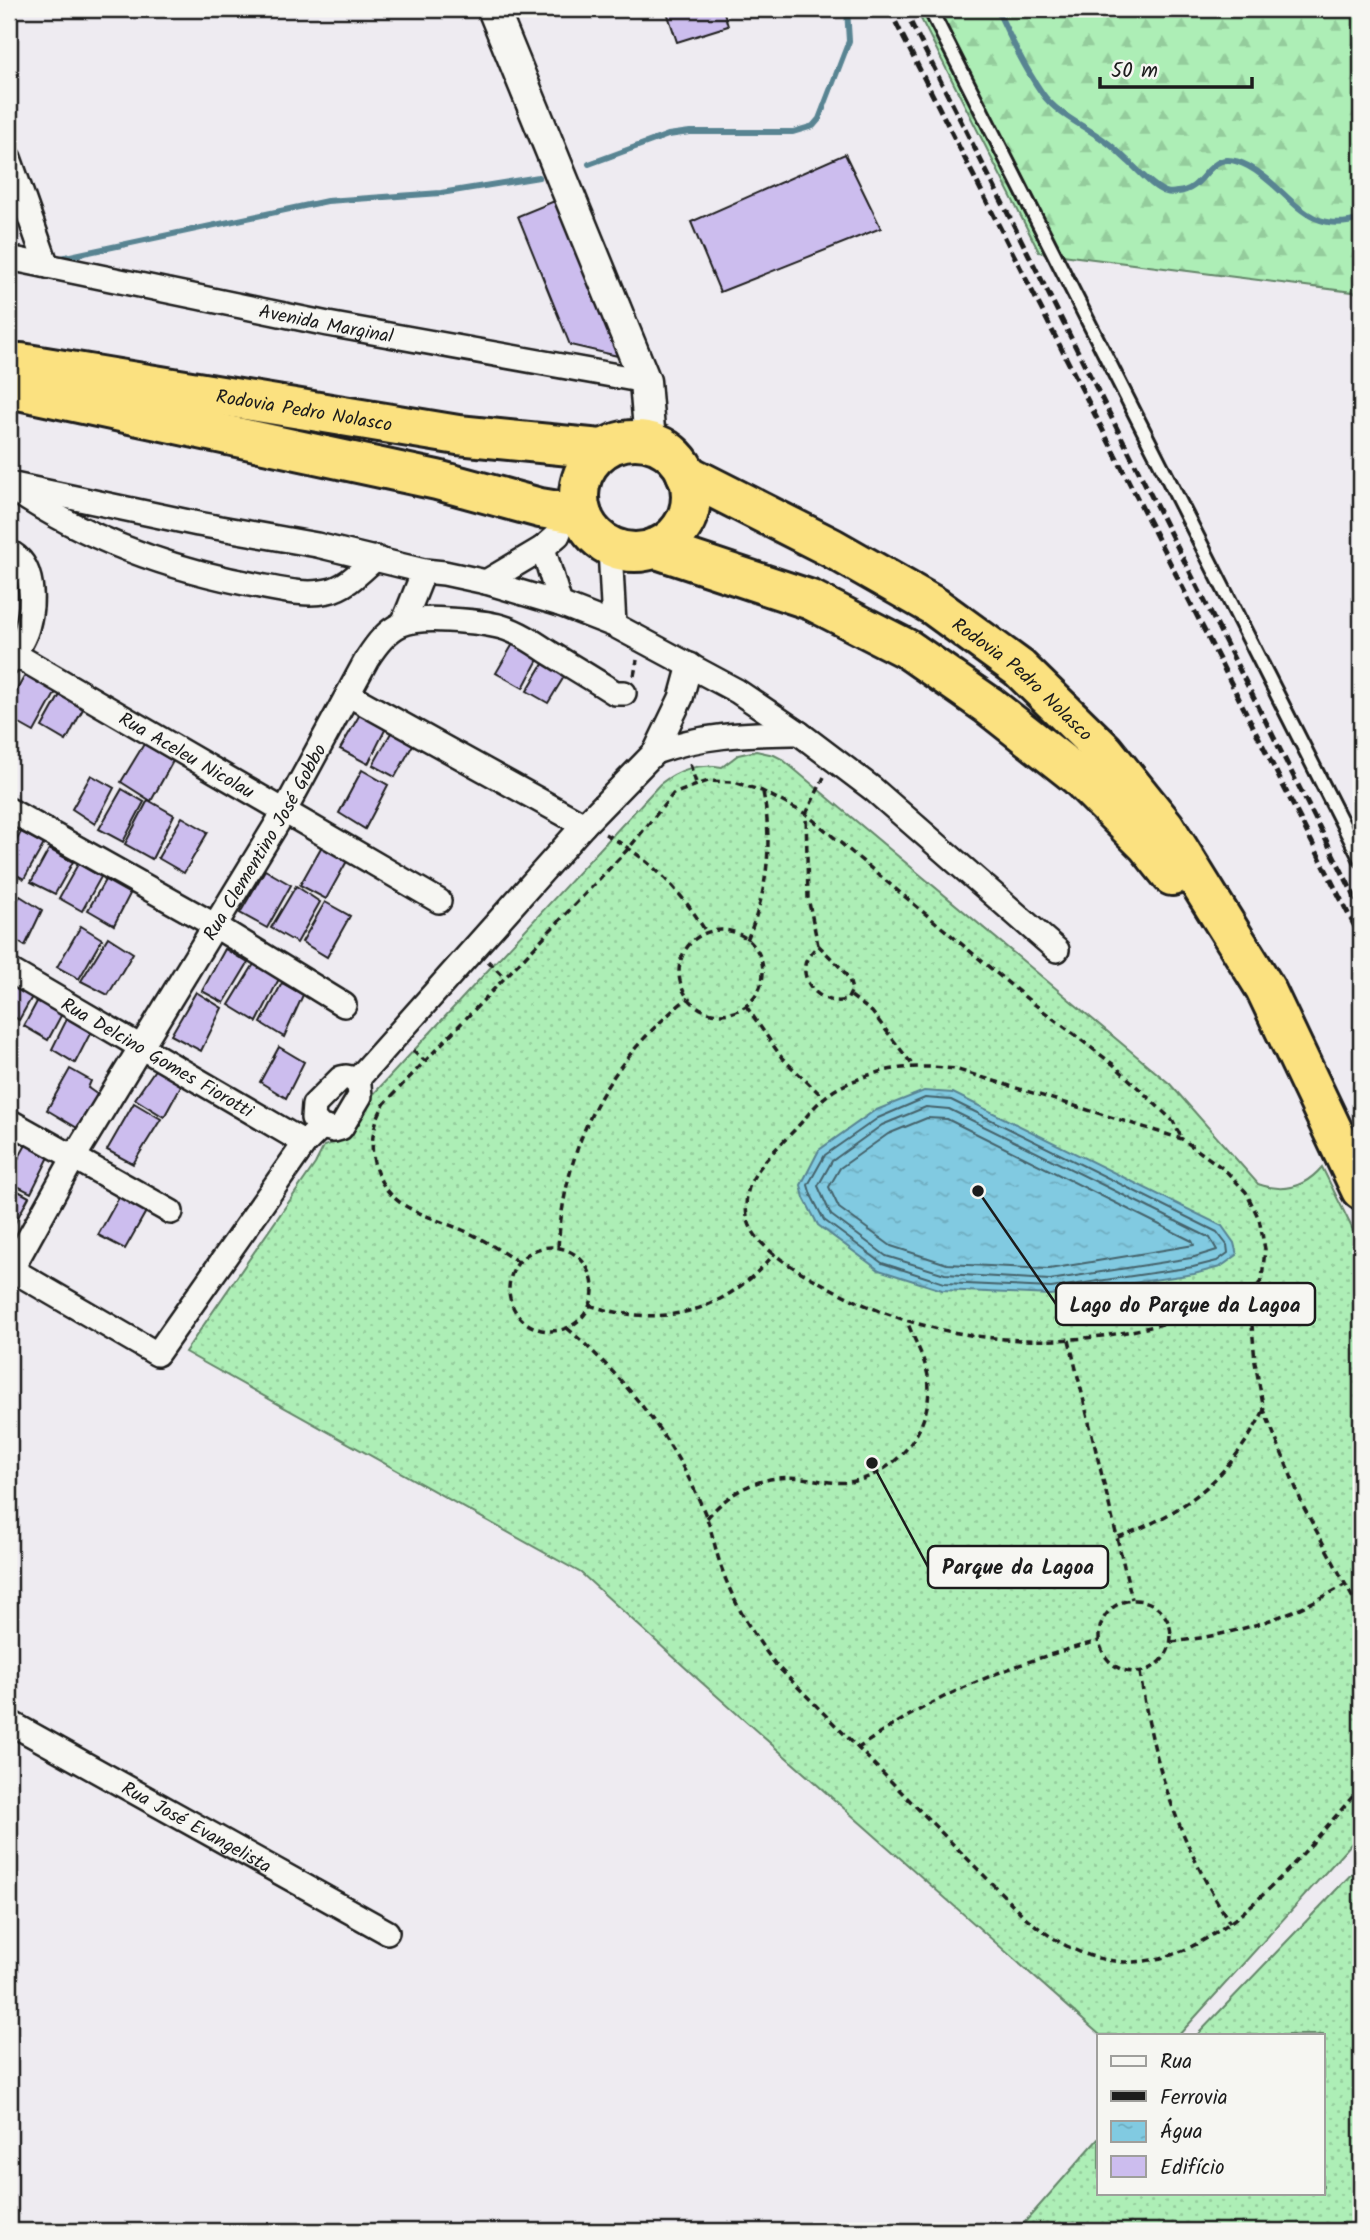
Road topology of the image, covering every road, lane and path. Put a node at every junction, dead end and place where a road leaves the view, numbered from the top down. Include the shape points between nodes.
1 (493, 9) edge
2 (930, 9) edge
3 (9, 158) edge
4 (9, 258) edge
5 (47, 266) junction
6 (9, 363) edge
7 (645, 381) junction
8 (9, 388) edge
9 (650, 442) junction
10 (601, 449) junction
11 (686, 474) junction
12 (9, 485) edge
13 (575, 514) junction
14 (543, 548) junction
15 (610, 548) junction
16 (654, 548) junction
17 (9, 552) edge
18 (376, 558) junction
19 (424, 571) junction
20 (486, 582) junction
21 (559, 604) junction
22 (404, 621) junction
23 (614, 625) junction
24 (640, 638) junction
25 (10, 656) edge
26 (690, 665) junction
27 (624, 692) joint
28 (349, 695) junction
29 (799, 733) junction
30 (655, 752) junction
31 (833, 760) junction
32 (762, 791) junction
33 (9, 810) edge
34 (284, 812) junction
35 (806, 814) junction
36 (584, 825) junction
37 (629, 848) junction
38 (1361, 860) edge
39 (439, 901) dead end
40 (214, 925) junction
41 (706, 933) junction
42 (747, 940) junction
43 (818, 945) junction
44 (1057, 950) dead end
45 (9, 970) edge
46 (1265, 988) junction
47 (851, 996) junction
48 (688, 998) junction
49 (344, 1005) dead end
50 (746, 1006) junction
51 (140, 1046) junction
52 (914, 1067) junction
53 (356, 1081) junction
54 (824, 1098) junction
55 (9, 1121) edge
56 (313, 1135) junction
57 (1182, 1139) junction
58 (74, 1157) junction
59 (1361, 1191) edge
60 (171, 1212) dead end
61 (558, 1247) junction
62 (775, 1253) junction
63 (518, 1262) junction
64 (10, 1271) edge
65 (1253, 1291) junction
66 (589, 1306) junction
67 (907, 1321) junction
68 (567, 1328) junction
69 (1069, 1340) junction
70 (1264, 1410) junction
71 (707, 1518) junction
72 (1118, 1537) junction
73 (1346, 1584) junction
74 (1132, 1600) junction
75 (1361, 1613) edge
76 (1099, 1641) junction
77 (1171, 1642) junction
78 (1140, 1672) junction
79 (9, 1722) edge
80 (858, 1749) junction
81 (1361, 1787) edge
82 (1230, 1923) junction
83 (387, 1932) dead end

1 - 7 street
2 - 38 lane
3 - 5 street
4 - 5 street, Avenida Marginal
5 - 7 street, Avenida Marginal via 328,324
6 - 10 highway, Rodovia Pedro Nolasco via 458,435
7 - 9 street
8 - 13 highway, Rodovia Pedro Nolasco
9 - 10 highway via 630,439
9 - 11 highway via 682,464
10 - 13 highway via 583,471
11 - 16 highway via 692,492 687,521 667,544
11 - 46 highway, Rodovia Pedro Nolasco via 934,606 1019,668 1104,751 1165,827
12 - 18 street
12 - 18 street via 88,534 137,554 241,582 301,593 329,591 348,582
13 - 14 street
13 - 15 highway
14 - 20 street
14 - 21 street
15 - 16 highway via 639,554
15 - 23 street
16 - 46 highway, Rodovia Pedro Nolasco via 811,600 909,650 988,705 1077,776 1147,845
17 - 25 street via 27,572 32,592 27,628
18 - 19 street
19 - 20 street
19 - 22 street
20 - 21 street
21 - 23 street
22 - 27 street via 437,619 504,628 615,693
22 - 28 street, Rua Clementino José Gobbo via 378,641
23 - 24 street
24 - 26 street
24 - 27 path via 636,671
25 - 34 street, Rua Aceleu Nicolau
26 - 29 street
26 - 30 street via 681,698
28 - 34 street, Rua Clementino José Gobbo
28 - 36 street
29 - 30 street via 709,736
29 - 31 street
30 - 36 street
31 - 35 path
31 - 44 street via 873,789
32 - 35 path
32 - 37 path via 721,780 684,788 673,794
32 - 42 path via 769,831 767,871
33 - 40 street
34 - 39 street, Rua Aceleu Nicolau
34 - 40 street, Rua Clementino José Gobbo
35 - 43 path via 808,898
35 - 57 path via 1025,997 1114,1065 1173,1121
36 - 37 path
36 - 53 street
37 - 41 path via 683,897
37 - 63 path via 385,1103 374,1124 373,1160 391,1194 411,1209 472,1235
40 - 49 street
40 - 51 street, Rua Clementino José Gobbo
41 - 42 path via 728,931
41 - 48 path via 688,946 679,967
42 - 50 path via 760,957 762,979
43 - 47 path via 849,979
43 - 47 path via 805,961 813,990 838,1003
45 - 51 street, Rua Delcino Gomes Fiorotti
46 - 59 highway, Rodovia Pedro Nolasco
47 - 52 path via 878,1018
48 - 50 path via 716,1014
48 - 61 path via 629,1054 598,1100 573,1156
50 - 54 path via 782,1058
51 - 56 street, Rua Delcino Gomes Fiorotti
51 - 58 street, Rua Clementino José Gobbo
52 - 54 path via 875,1073
52 - 57 path via 955,1069
53 - 56 street via 360,1096 341,1128
53 - 56 street via 341,1078 314,1105
54 - 62 path via 757,1173 748,1192 750,1225 764,1246
55 - 58 street
56 - 64 street via 157,1354
57 - 65 path via 1236,1180 1254,1205 1265,1250 1262,1280
58 - 60 street
58 - 64 street, Rua Clementino José Gobbo
61 - 63 path via 537,1249
61 - 66 path via 578,1256 590,1274
62 - 66 path via 737,1290 690,1312 650,1317
62 - 67 path via 838,1293
63 - 68 path via 510,1295 519,1315 536,1328
65 - 69 path via 1166,1325
65 - 70 path via 1254,1353
66 - 68 path
67 - 69 path via 971,1336
67 - 71 path via 925,1364 928,1395 922,1424 900,1456 882,1471 853,1481 790,1477 758,1481 730,1495
68 - 71 path via 643,1406 679,1460
69 - 72 path
70 - 72 path via 1238,1455 1201,1493 1162,1520
70 - 73 path via 1304,1508
71 - 80 path via 723,1572 750,1628 784,1673
72 - 74 path
73 - 75 path
73 - 77 path via 1270,1621
74 - 76 path via 1107,1613
74 - 77 path via 1158,1608 1169,1623
76 - 78 path via 1114,1665
76 - 80 path via 984,1677 919,1709
77 - 78 path via 1164,1659
78 - 82 path via 1152,1746 1175,1819
79 - 83 street, Rua José Evangelista
80 - 82 path via 1023,1916 1077,1952 1120,1961 1161,1958 1198,1945
81 - 82 path via 1278,1882

